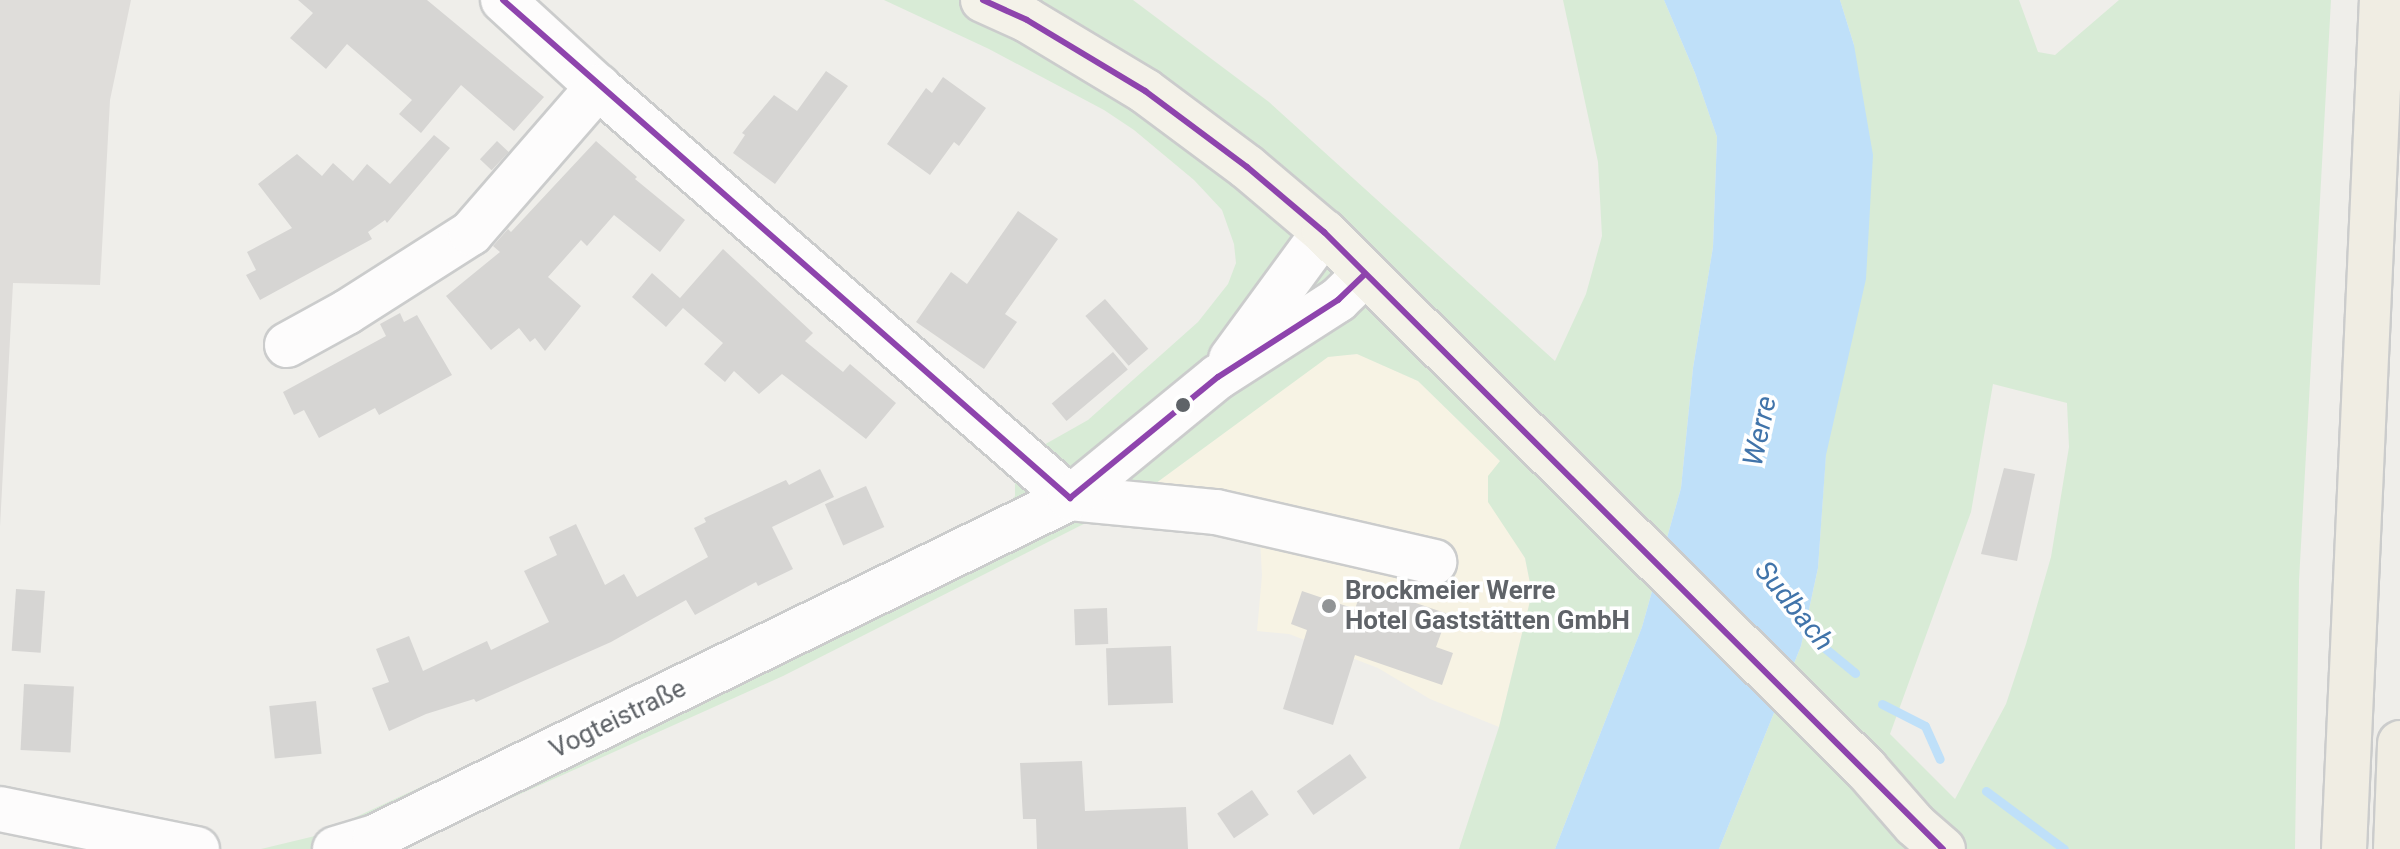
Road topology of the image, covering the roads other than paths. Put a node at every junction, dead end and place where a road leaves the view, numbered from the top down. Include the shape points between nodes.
1 (503, 0) edge
2 (983, 0) edge
3 (2382, 0) edge
4 (598, 87) junction
5 (1324, 232) junction
6 (1365, 274) junction
7 (287, 345) dead end
8 (1218, 377) junction
9 (1070, 498) junction
10 (1434, 562) dead end
11 (2400, 743) edge
12 (0, 809) edge
13 (197, 849) edge
14 (335, 849) edge
15 (1943, 849) edge
16 (2344, 849) edge
17 (2396, 849) edge

1 - 4 street
2 - 5 main road via 1027,20 1145,91
3 - 16 highway
4 - 7 street via 471,233
4 - 9 street
5 - 6 main road
5 - 8 street, Vogteistraße
6 - 8 street, Vogteistraße via 1338,300
6 - 15 main road
8 - 9 street, Vogteistraße
9 - 10 street via 1216,512
9 - 14 street, Vogteistraße via 375,837
11 - 17 highway
12 - 13 street

